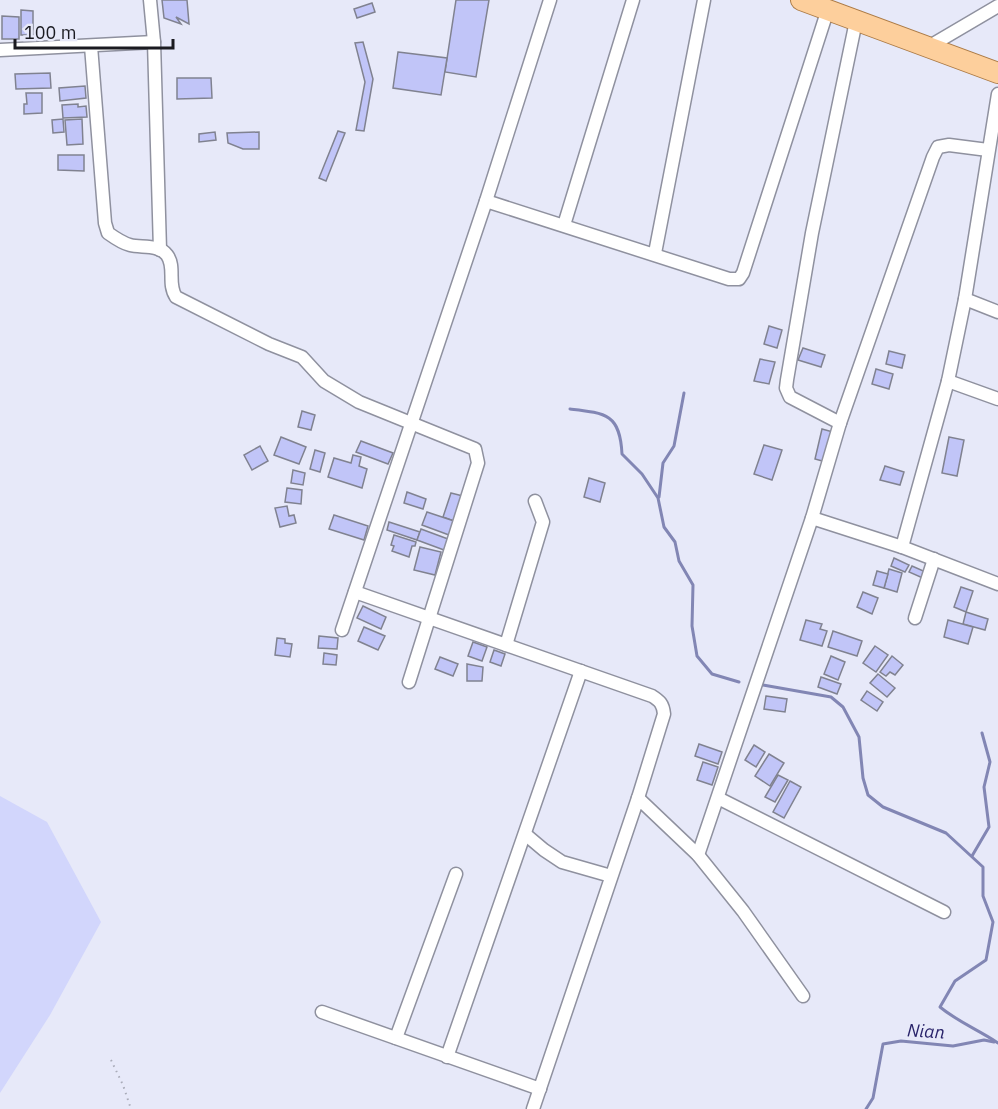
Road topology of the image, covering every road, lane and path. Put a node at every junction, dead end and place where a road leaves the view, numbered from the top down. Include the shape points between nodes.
1 (150, 0) edge
2 (550, 0) edge
3 (633, 0) edge
4 (704, 0) edge
5 (801, 0) edge
6 (998, 6) edge
7 (828, 9) junction
8 (856, 21) junction
9 (154, 42) junction
10 (91, 46) junction
11 (930, 46) junction
12 (0, 50) edge
13 (998, 72) edge
14 (998, 94) edge
15 (987, 150) junction
16 (486, 201) junction
17 (564, 225) junction
18 (160, 250) junction
19 (655, 253) junction
20 (965, 299) junction
21 (998, 312) edge
22 (948, 381) junction
23 (998, 399) edge
24 (410, 423) junction
25 (840, 423) junction
26 (535, 501) dead end
27 (812, 518) junction
28 (902, 547) junction
29 (934, 559) junction
30 (998, 584) edge
31 (355, 592) junction
32 (430, 618) junction
33 (915, 618) dead end
34 (342, 630) dead end
35 (506, 645) junction
36 (581, 671) junction
37 (409, 682) dead end
38 (638, 798) junction
39 (718, 798) junction
40 (525, 834) junction
41 (698, 855) junction
42 (456, 874) dead end
43 (611, 876) junction
44 (944, 912) dead end
45 (803, 996) dead end
46 (322, 1012) dead end
47 (396, 1038) junction
48 (447, 1057) junction
49 (111, 1060) dead end
50 (540, 1089) junction
51 (131, 1109) edge
52 (532, 1109) edge

1 - 9 street
2 - 16 street
3 - 17 street
4 - 19 street
5 - 7 main road
6 - 11 street
7 - 8 main road
7 - 19 street via 739,279
8 - 11 main road
8 - 25 street via 812,233 786,388 790,397
9 - 10 street
9 - 18 street
10 - 12 street
10 - 18 street via 108,233 130,245
11 - 13 main road
14 - 15 street
15 - 20 street
15 - 25 street via 938,147
16 - 17 street
16 - 24 street
17 - 19 street
18 - 24 street via 167,255 176,297 302,357 334,388
20 - 21 street
20 - 22 street
22 - 23 street
22 - 28 street
24 - 31 street
24 - 32 street via 475,448 478,455
25 - 27 street
26 - 35 street via 543,522
27 - 28 street
27 - 39 street
28 - 29 street
29 - 30 street
29 - 33 street
31 - 32 street
31 - 34 street
32 - 35 street
32 - 37 street
35 - 36 street
36 - 38 street via 652,696 663,705 664,714
36 - 40 street
38 - 41 street
38 - 43 street
39 - 41 street
39 - 44 street
40 - 43 street via 562,862
40 - 48 street
41 - 45 street
42 - 47 street
43 - 50 street
46 - 47 street
47 - 48 street
48 - 50 street
49 - 51 path
50 - 52 street

